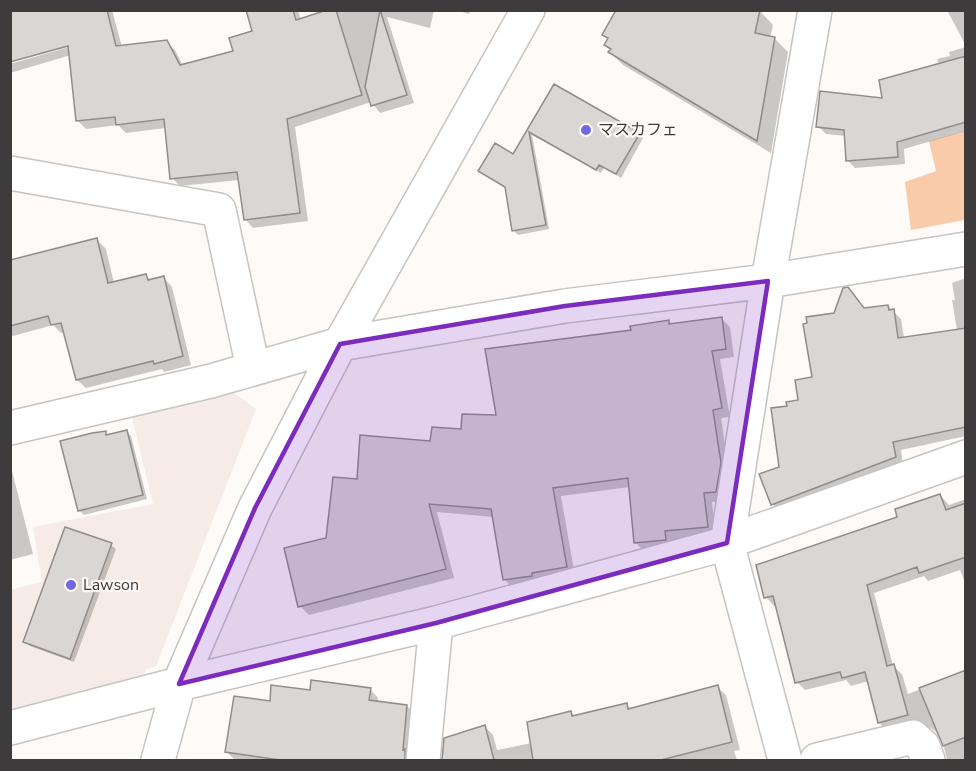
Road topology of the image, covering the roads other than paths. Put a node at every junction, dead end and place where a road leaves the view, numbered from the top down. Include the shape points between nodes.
1 (528, 10) edge
2 (815, 10) edge
3 (10, 173) edge
4 (966, 249) edge
5 (768, 281) junction
6 (340, 344) junction
7 (254, 368) junction
8 (10, 428) edge
9 (966, 457) edge
10 (727, 543) junction
11 (436, 623) junction
12 (179, 684) junction
13 (10, 728) edge
14 (158, 760) edge
15 (423, 760) edge
16 (785, 760) edge
17 (817, 760) edge
18 (928, 760) edge

1 - 6 street
2 - 5 street
3 - 7 street via 219,210
4 - 5 street
5 - 6 street via 565,306
5 - 10 street
6 - 7 street
6 - 12 street via 255,508
7 - 8 street
9 - 10 street
10 - 11 street
10 - 16 street
11 - 12 street
11 - 15 street
12 - 13 street
12 - 14 street
17 - 18 street via 913,737 923,746

